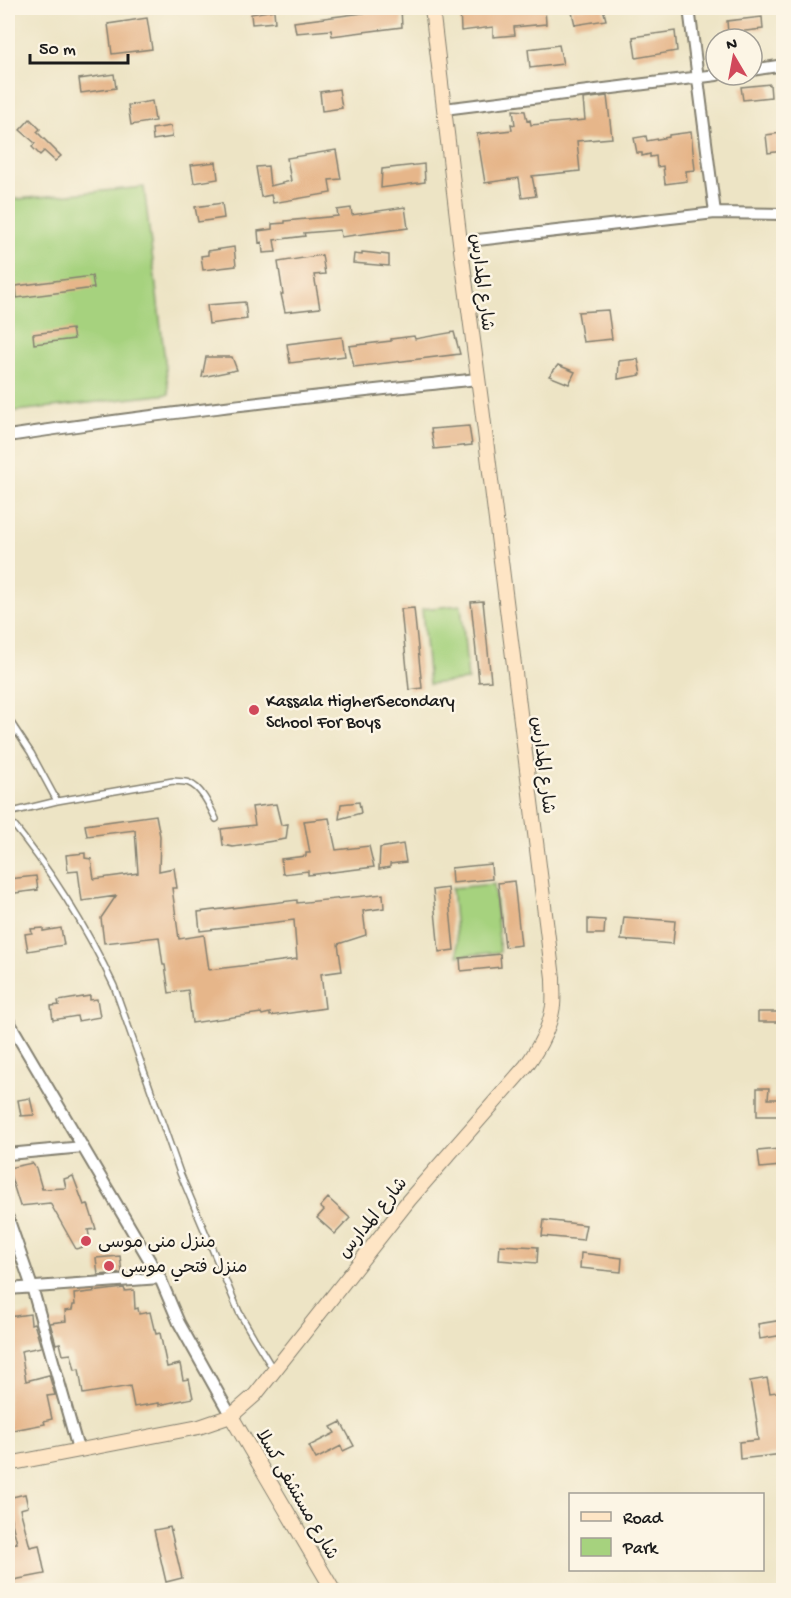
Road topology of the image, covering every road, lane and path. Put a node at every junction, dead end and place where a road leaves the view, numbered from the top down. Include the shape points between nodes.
1 (432, 8) edge
2 (689, 8) edge
3 (783, 65) edge
4 (764, 68) edge
5 (704, 77) edge
6 (699, 78) junction
7 (444, 109) junction
8 (715, 213) junction
9 (783, 214) edge
10 (460, 243) junction
11 (478, 379) junction
12 (8, 436) edge
13 (8, 718) edge
14 (57, 801) junction
15 (8, 813) edge
16 (8, 818) edge
17 (216, 819) dead end
18 (8, 1020) edge
19 (12, 1035) edge
20 (83, 1148) junction
21 (8, 1154) edge
22 (8, 1218) edge
23 (160, 1278) junction
24 (32, 1287) junction
25 (8, 1288) edge
26 (274, 1370) junction
27 (231, 1416) junction
28 (78, 1449) junction
29 (8, 1464) edge
30 (333, 1590) edge

1 - 7 street, شارع المدارس
2 - 6 street
3 - 4 street
5 - 6 street
6 - 7 street
6 - 8 street
7 - 10 street, شارع المدارس
8 - 9 street
8 - 10 street
10 - 11 street, شارع المدارس
11 - 12 street
11 - 26 street, شارع المدارس via 553,978 553,1006 540,1046 526,1066 409,1200
13 - 14 lane
14 - 15 lane
14 - 17 lane via 173,781 190,783 198,789
16 - 26 lane via 58,885 102,960 180,1173 239,1312
18 - 19 street
19 - 20 street
20 - 21 street
20 - 23 street
22 - 24 street
23 - 24 street
23 - 27 street via 179,1323
24 - 25 street
24 - 28 street
26 - 27 street, شارع المدارس via 255,1395
27 - 28 street via 199,1427
27 - 30 street, شارع مستشفى كسلا
28 - 29 street

